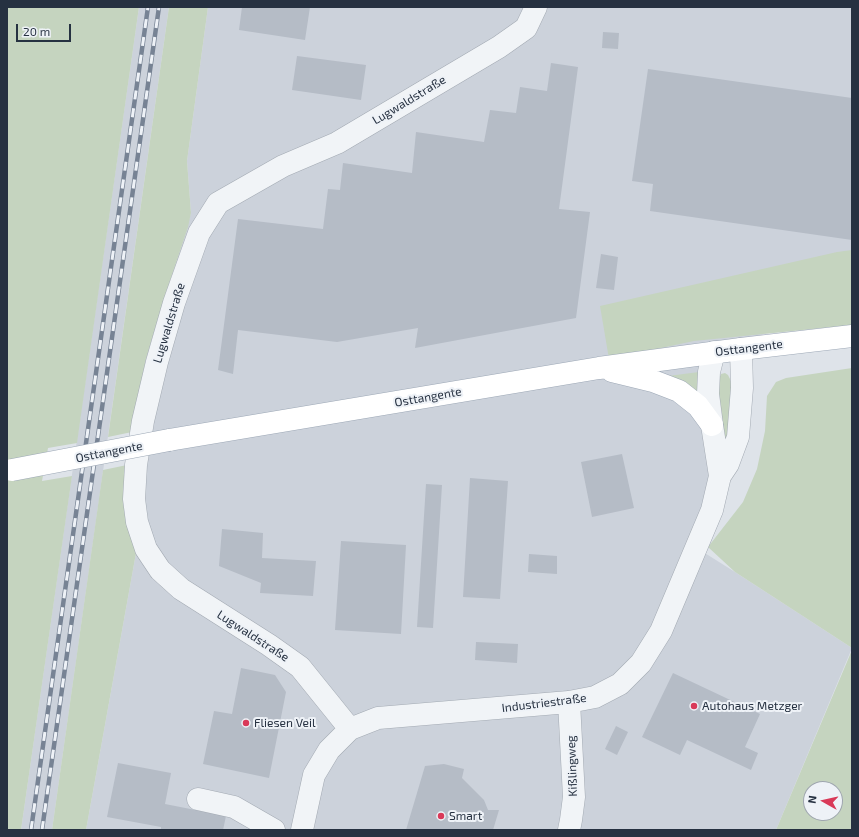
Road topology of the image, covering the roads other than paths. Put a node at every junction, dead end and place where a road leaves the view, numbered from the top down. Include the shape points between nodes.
1 (536, 7) edge
2 (852, 336) edge
3 (741, 349) junction
4 (714, 352) junction
5 (599, 368) junction
6 (712, 425) junction
7 (9, 471) edge
8 (720, 476) junction
9 (569, 702) junction
10 (350, 729) junction
11 (198, 798) dead end
12 (274, 830) edge
13 (302, 830) edge
14 (569, 830) edge

1 - 10 street, Lugwaldstraße via 526,28 499,47 338,143 283,166 218,203 199,233 174,303 157,362 143,422 134,499 137,522 146,549 160,570 181,589 300,667
2 - 3 main road, Osttangente
3 - 4 main road, Osttangente
3 - 8 street, Industriestraße via 742,388 738,437 728,464
4 - 5 main road, Osttangente
4 - 6 street, Industriestraße via 708,394
5 - 6 main road via 653,381 678,391 698,406
5 - 7 main road, Osttangente, bridge via 170,440
6 - 8 street, Industriestraße
8 - 9 street, Industriestraße via 712,510 661,631 641,663 620,684 595,697
9 - 10 street, Industriestraße via 378,718
9 - 14 street, Kißlingweg via 574,797
10 - 13 street, Industriestraße via 329,750 314,775
11 - 12 street via 234,807

